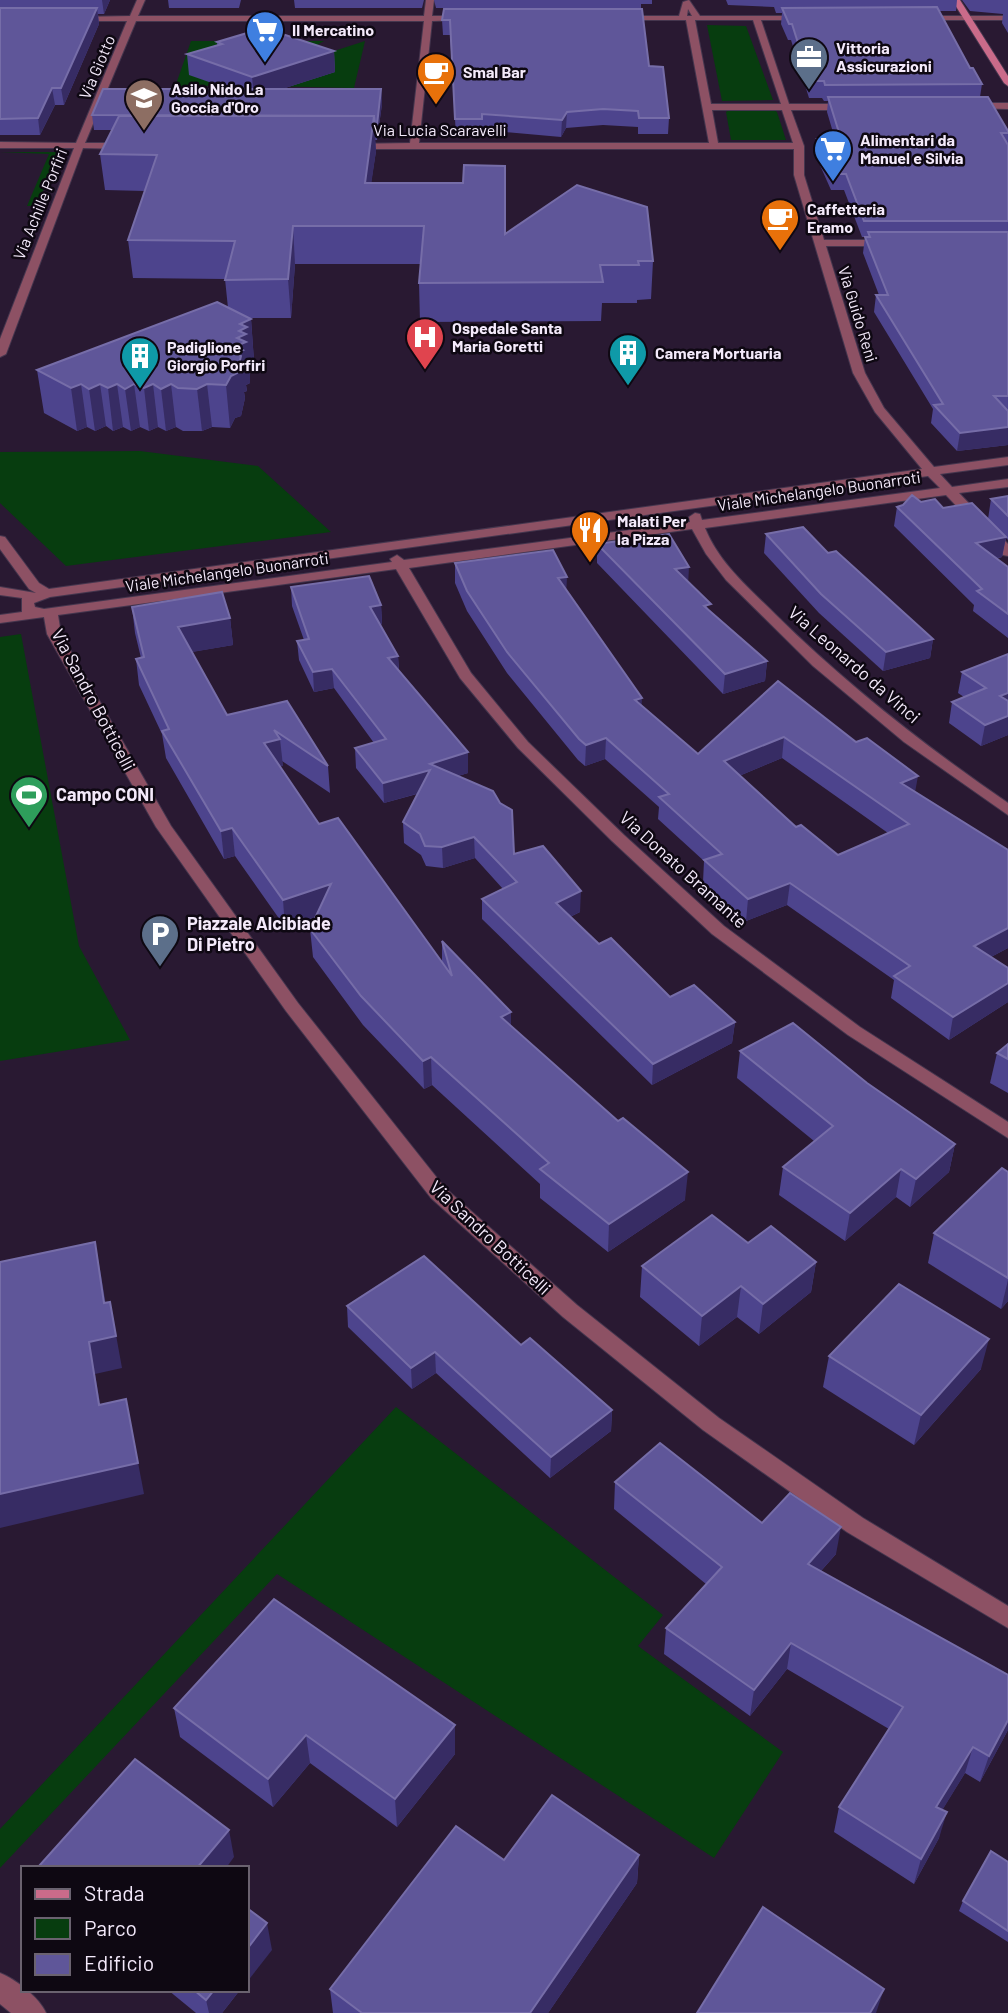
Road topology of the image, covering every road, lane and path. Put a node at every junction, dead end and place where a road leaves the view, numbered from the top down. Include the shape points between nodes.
1 (141, 0) edge
2 (430, 0) edge
3 (956, 0) edge
4 (687, 1) edge
5 (428, 18) junction
6 (474, 18) edge
7 (611, 18) edge
8 (690, 18) junction
9 (756, 18) junction
10 (814, 18) edge
11 (911, 18) edge
12 (967, 18) junction
13 (1008, 18) edge
14 (69, 19) edge
15 (133, 19) junction
16 (1008, 83) edge
17 (959, 106) edge
18 (1008, 106) edge
19 (708, 107) junction
20 (787, 107) junction
21 (866, 107) edge
22 (0, 145) edge
23 (82, 146) junction
24 (137, 146) edge
25 (345, 146) edge
26 (414, 146) junction
27 (714, 146) junction
28 (799, 146) junction
29 (820, 243) junction
30 (908, 243) edge
31 (0, 354) edge
32 (1008, 461) edge
33 (929, 472) junction
34 (1008, 483) edge
35 (946, 492) junction
36 (691, 503) junction
37 (697, 526) junction
38 (0, 540) edge
39 (384, 545) junction
40 (1008, 552) edge
41 (403, 567) junction
42 (0, 591) edge
43 (0, 601) edge
44 (44, 602) junction
45 (0, 619) edge
46 (1008, 810) edge
47 (1008, 1131) edge
48 (1008, 1618) edge
49 (0, 1986) edge
50 (32, 2013) edge

1 - 15 street, Via Giotto
2 - 5 street
3 - 12 main road
4 - 8 street
4 - 8 street via 682,12
5 - 6 street
5 - 15 street
5 - 26 street
7 - 8 street
8 - 9 street
8 - 19 street
9 - 10 street
9 - 20 street, Via Guido Reni
11 - 12 street
12 - 13 street
12 - 16 main road
14 - 15 street
15 - 23 street, Via Giotto
17 - 18 street
19 - 20 street
19 - 27 street
20 - 21 street
20 - 28 street, Via Guido Reni
22 - 23 street
23 - 24 street
23 - 31 street, Via Achille Porfiri
25 - 26 street, Via Lucia Scaravelli
26 - 27 street, Via Lucia Scaravelli
27 - 28 street, Via Lucia Scaravelli
28 - 29 street, Via Guido Reni via 799,175
29 - 30 street
29 - 33 street, Via Guido Reni via 859,373 891,427
32 - 33 street, Viale Michelangelo Buonarroti
33 - 35 street, Viale Michelangelo Buonarroti
33 - 36 street, Viale Michelangelo Buonarroti
34 - 35 street, Viale Michelangelo Buonarroti
35 - 37 street, Viale Michelangelo Buonarroti
35 - 40 street
36 - 37 street, Viale Michelangelo Buonarroti
36 - 39 street, Viale Michelangelo Buonarroti
37 - 41 street, Viale Michelangelo Buonarroti
37 - 46 street, Via Leonardo da Vinci via 701,538 743,589 803,651 878,716
38 - 44 street
39 - 41 street
39 - 44 street, Viale Michelangelo Buonarroti
41 - 44 street, Viale Michelangelo Buonarroti
41 - 47 street, Via Donato Bramante via 466,675 523,745 618,838 739,945 855,1031
42 - 44 street
43 - 44 street, Viale Michelangelo Buonarroti
44 - 45 street, Viale Michelangelo Buonarroti
44 - 48 street, Via Sandro Botticelli via 54,634 164,827 292,1007 438,1193 560,1302 711,1424 855,1525
49 - 50 street

